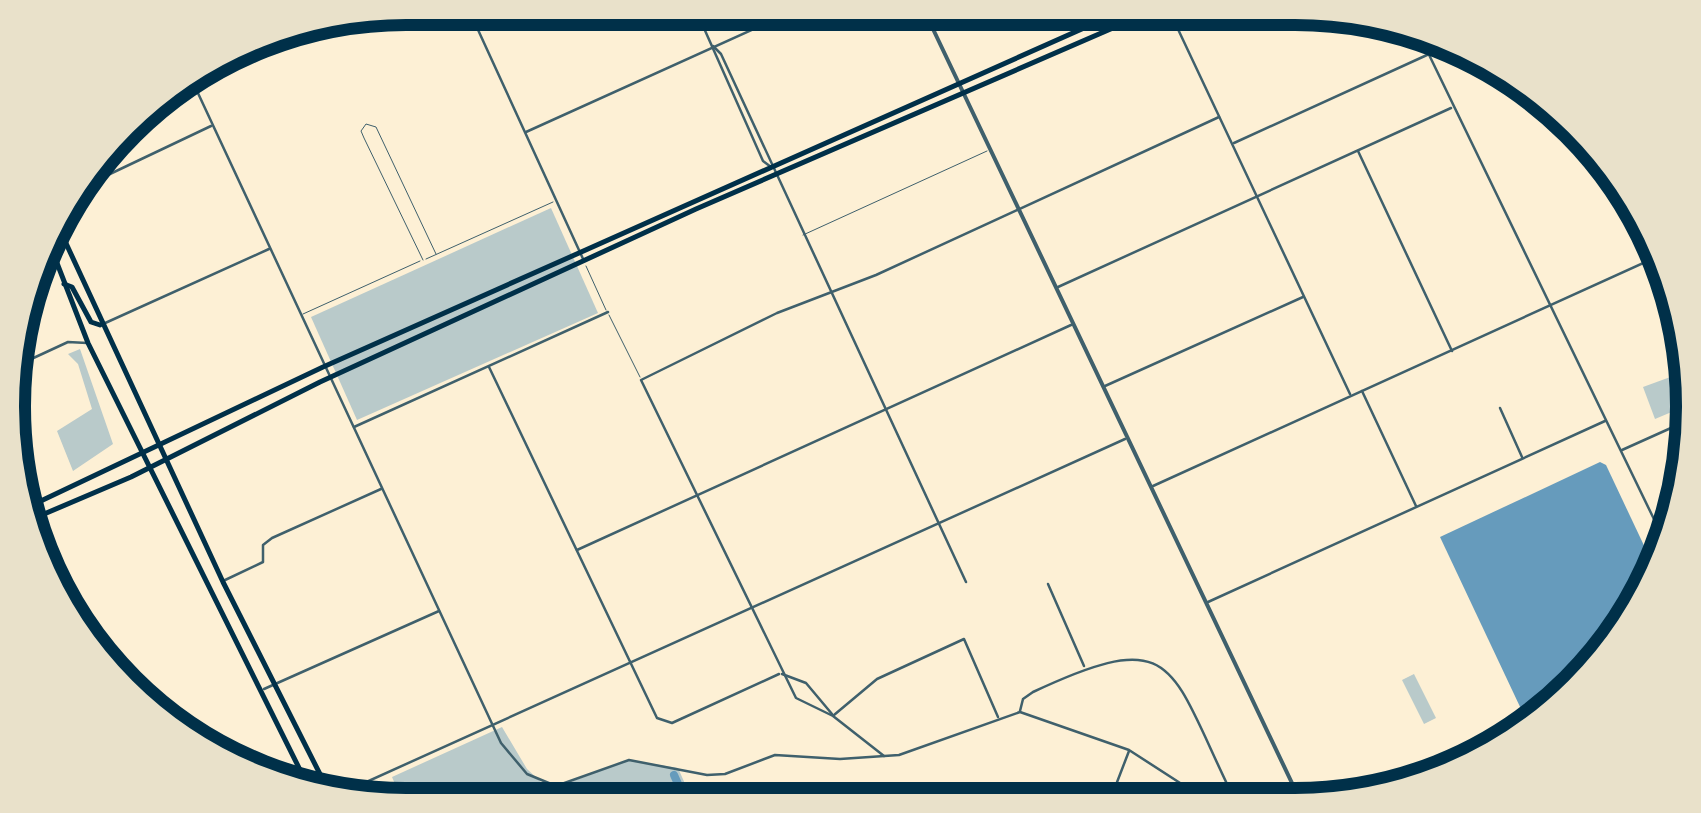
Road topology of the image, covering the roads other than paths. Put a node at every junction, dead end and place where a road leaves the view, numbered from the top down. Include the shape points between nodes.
1 (476, 25) edge
2 (704, 25) edge
3 (762, 25) edge
4 (931, 25) edge
5 (1089, 25) edge
6 (1118, 25) edge
7 (1176, 25) edge
8 (714, 46) junction
9 (1425, 48) edge
10 (1428, 54) junction
11 (1018, 55) junction
12 (1023, 65) junction
13 (993, 66) junction
14 (997, 76) junction
15 (958, 81) junction
16 (196, 89) edge
17 (962, 90) junction
18 (908, 104) junction
19 (1453, 107) junction
20 (913, 113) junction
21 (1219, 116) junction
22 (212, 125) junction
23 (526, 132) junction
24 (840, 141) junction
25 (1232, 144) junction
26 (990, 149) junction
27 (1357, 150) junction
28 (796, 156) junction
29 (800, 166) junction
30 (774, 172) junction
31 (101, 178) edge
32 (1257, 196) junction
33 (557, 200) junction
34 (1619, 207) edge
35 (1019, 209) junction
36 (804, 235) junction
37 (64, 239) edge
38 (270, 248) junction
39 (580, 252) junction
40 (436, 254) junction
41 (55, 259) edge
42 (423, 260) junction
43 (585, 262) junction
44 (1645, 262) joint
45 (64, 284) junction
46 (1056, 288) junction
47 (829, 290) junction
48 (1304, 297) junction
49 (1550, 306) junction
50 (608, 312) junction
51 (300, 316) junction
52 (1074, 324) junction
53 (100, 325) junction
54 (88, 343) junction
55 (1452, 351) junction
56 (28, 361) edge
57 (324, 367) junction
58 (489, 367) junction
59 (330, 378) junction
60 (642, 380) junction
61 (1103, 386) junction
62 (1362, 391) junction
63 (1351, 396) junction
64 (1500, 408) dead end
65 (885, 410) junction
66 (1606, 420) junction
67 (1675, 426) edge
68 (354, 428) junction
69 (1128, 438) junction
70 (158, 447) junction
71 (1621, 451) junction
72 (142, 455) junction
73 (1523, 459) junction
74 (165, 460) junction
75 (148, 469) junction
76 (1151, 487) junction
77 (383, 488) junction
78 (696, 496) junction
79 (37, 503) edge
80 (1416, 508) junction
81 (41, 515) edge
82 (938, 523) junction
83 (1657, 525) edge
84 (576, 550) junction
85 (223, 582) junction
86 (966, 582) dead end
87 (1048, 584) dead end
88 (1206, 603) junction
89 (750, 608) junction
90 (440, 610) junction
91 (632, 663) junction
92 (1085, 668) junction
93 (781, 674) junction
94 (274, 685) junction
95 (259, 691) junction
96 (1020, 712) junction
97 (833, 716) junction
98 (998, 717) junction
99 (494, 725) junction
100 (1129, 750) junction
101 (885, 756) junction
102 (301, 773) edge
103 (322, 779) edge
104 (359, 785) edge
105 (1115, 788) edge
106 (1189, 788) edge
107 (1228, 788) edge
108 (1294, 788) edge

1 - 23 street
2 - 8 street
3 - 8 street
4 - 15 street
5 - 11 main road
6 - 12 main road
7 - 21 street
8 - 23 street
8 - 30 street
9 - 10 street
10 - 19 street
10 - 25 street
11 - 12 main road
11 - 13 main road
12 - 14 main road
13 - 14 main road
13 - 15 main road
14 - 17 main road
15 - 17 street
15 - 18 main road
16 - 22 street
17 - 20 main road
17 - 26 street
18 - 20 main road
18 - 24 main road
19 - 27 street
19 - 49 street
20 - 24 main road
21 - 25 street
21 - 35 street
22 - 31 street
22 - 38 street
23 - 33 street
24 - 28 main road
24 - 29 main road
25 - 32 street
26 - 35 street
26 - 36 lane
27 - 32 street
27 - 55 street
28 - 29 main road
28 - 30 main road
29 - 30 main road
30 - 36 street
30 - 39 main road
30 - 43 main road
32 - 46 street
32 - 48 street
33 - 39 street
33 - 40 lane
34 - 44 street
35 - 46 street
35 - 47 street
36 - 47 street
37 - 53 main road
38 - 51 street
38 - 53 street
39 - 43 street
39 - 57 main road
40 - 42 lane
40 - 42 lane via 376,127 366,124 361,131
41 - 45 main road
42 - 51 lane
43 - 50 lane
43 - 59 main road
44 - 49 street
45 - 53 main road
45 - 54 main road
46 - 52 street
47 - 60 street
47 - 65 street
48 - 61 street
48 - 63 street
49 - 55 street
49 - 66 street
50 - 58 street
50 - 60 lane
51 - 57 street
52 - 61 street
52 - 65 street
53 - 70 main road
54 - 56 street via 68,342
54 - 72 main road
55 - 62 street
57 - 59 street
57 - 70 main road
58 - 68 street
58 - 84 street
59 - 68 street
59 - 74 main road
60 - 78 street
61 - 69 street
62 - 63 street
62 - 80 street
63 - 76 street
64 - 73 street
65 - 78 street
65 - 82 street
66 - 71 street
66 - 73 street
67 - 71 street
68 - 77 street
69 - 76 street
69 - 82 street
70 - 72 main road
70 - 74 main road
71 - 83 street
72 - 75 main road
72 - 79 main road
73 - 80 street
74 - 75 main road
74 - 85 main road
75 - 81 main road
75 - 95 main road
76 - 88 street
77 - 85 street via 272,538 264,545 263,562
77 - 90 street
78 - 84 street
78 - 89 street
80 - 88 street
82 - 86 street
82 - 89 street
84 - 91 street
85 - 94 main road
87 - 92 street
88 - 108 street
89 - 91 street
89 - 93 street
90 - 94 street
90 - 99 street
91 - 93 street via 665,724
91 - 99 street
92 - 96 street via 1033,692
92 - 107 street via 1118,658 1154,663 1180,685
93 - 97 street via 806,684
93 - 97 street via 801,702
94 - 95 street
94 - 103 main road
95 - 102 main road
96 - 98 street
96 - 100 street
97 - 98 street via 877,678 964,639
97 - 101 street
98 - 101 street via 915,752
99 - 101 street via 518,766 556,786 629,760 707,775 775,755
99 - 104 street
100 - 105 street
100 - 106 street

